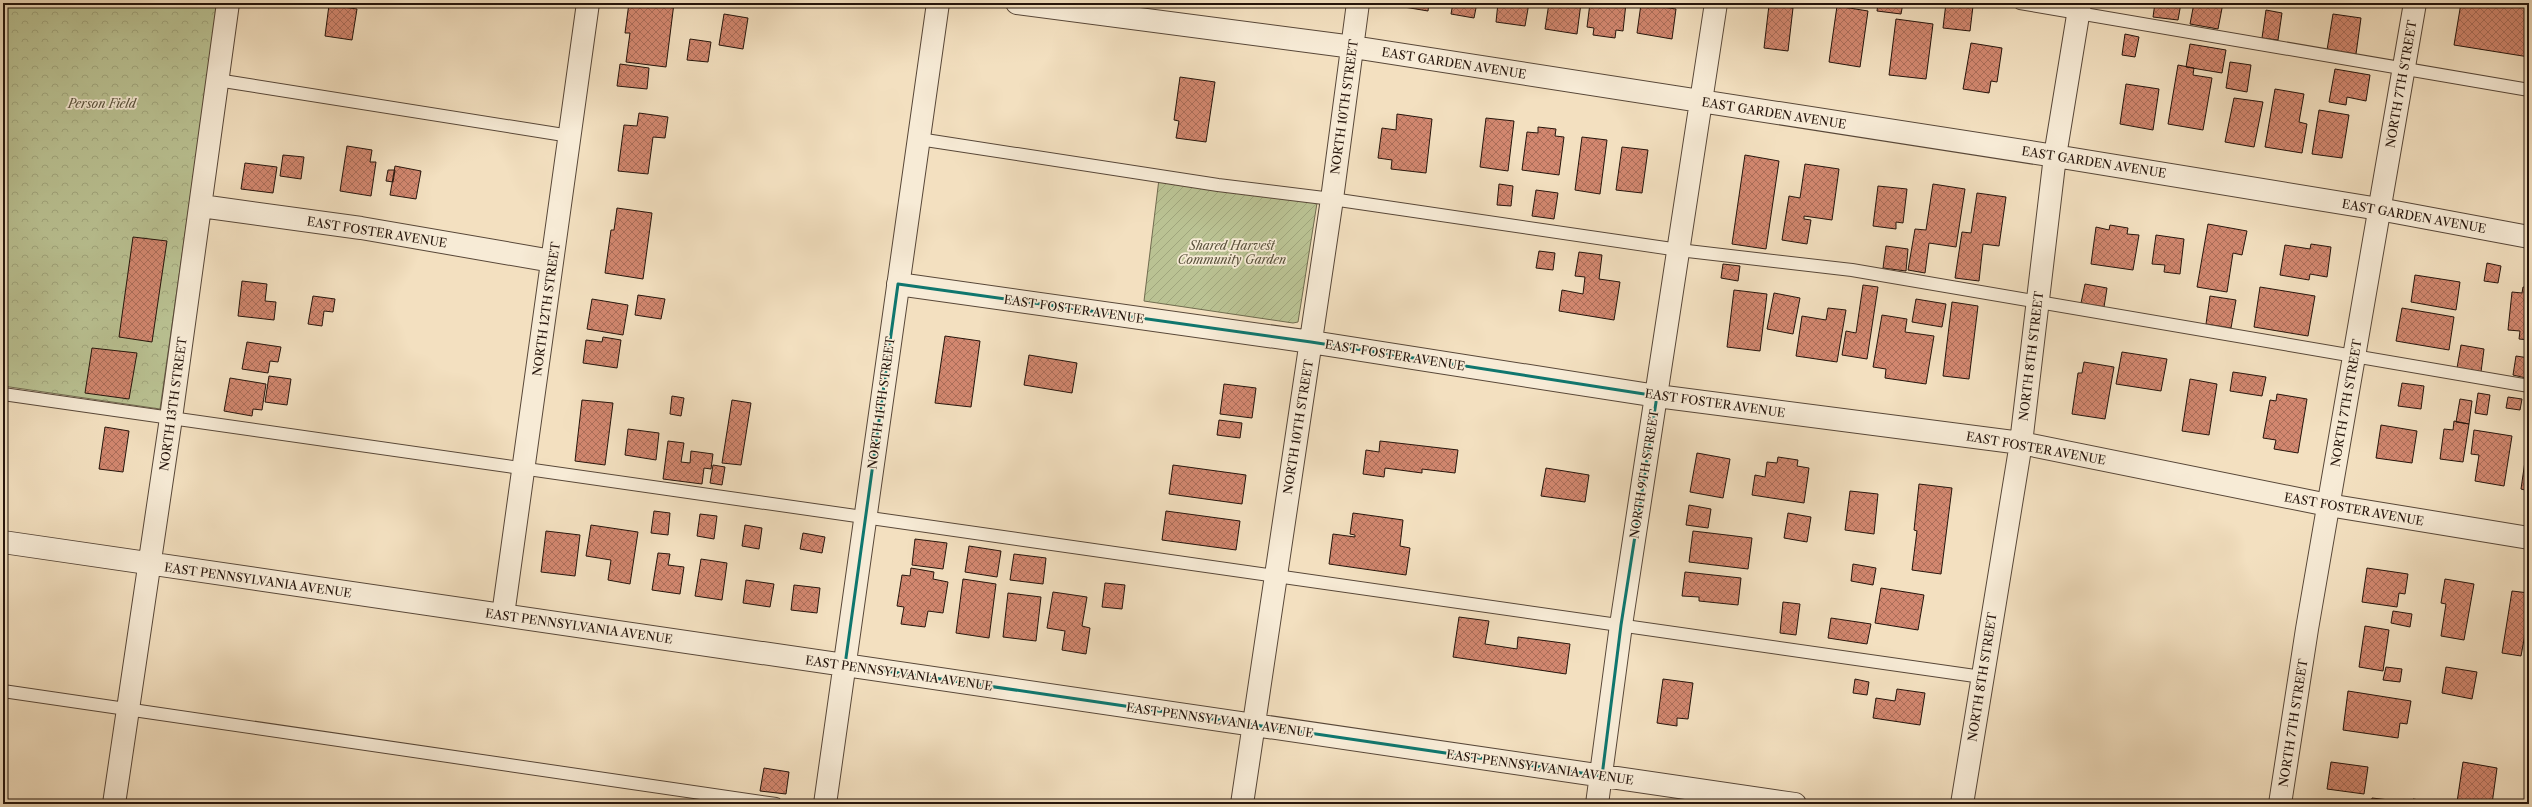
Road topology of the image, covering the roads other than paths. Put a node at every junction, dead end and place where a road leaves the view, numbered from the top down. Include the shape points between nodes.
1 (228, 3) edge
2 (588, 3) edge
3 (938, 3) edge
4 (1017, 3) edge
5 (1358, 3) edge
6 (1716, 3) edge
7 (2020, 3) edge
8 (2415, 3) edge
9 (2079, 8) edge
10 (1352, 47) junction
11 (2404, 69) junction
12 (217, 80) junction
13 (2529, 90) edge
14 (1702, 102) junction
15 (570, 136) junction
16 (919, 139) junction
17 (2055, 156) junction
18 (1332, 199) junction
19 (200, 206) junction
20 (2379, 209) junction
21 (2529, 237) edge
22 (1679, 250) junction
23 (552, 261) junction
24 (898, 284) junction
25 (2038, 302) junction
26 (1311, 342) junction
27 (2355, 356) junction
28 (2529, 386) edge
29 (3, 394) edge
30 (1657, 396) junction
31 (171, 418) junction
32 (2020, 443) junction
33 (524, 469) junction
34 (2328, 505) junction
35 (866, 517) junction
36 (2529, 538) edge
37 (3, 542) edge
38 (150, 564) junction
39 (1275, 576) junction
40 (503, 615) junction
41 (1621, 625) junction
42 (845, 665) junction
43 (1982, 677) junction
44 (3, 691) edge
45 (128, 710) junction
46 (1253, 725) junction
47 (1602, 776) junction
48 (114, 804) edge
49 (776, 804) edge
50 (825, 804) edge
51 (1242, 804) edge
52 (1597, 804) edge
53 (1796, 804) edge
54 (1962, 804) edge
55 (2280, 804) edge

1 - 12 street, NORTH 13TH STREET
2 - 15 street, NORTH 12TH STREET
3 - 16 street, NORTH 11TH STREET
4 - 10 street, EAST GARDEN AVENUE
5 - 10 street, NORTH 10TH STREET
6 - 14 street, NORTH 9TH STREET
7 - 9 lane
8 - 11 street, NORTH 7TH STREET
9 - 11 lane
9 - 17 street, NORTH 8TH STREET
10 - 14 street, EAST GARDEN AVENUE
10 - 18 street, NORTH 10TH STREET
11 - 13 lane
11 - 20 street, NORTH 7TH STREET
12 - 15 lane
12 - 19 street, NORTH 13TH STREET
14 - 17 street, EAST GARDEN AVENUE
14 - 22 street, NORTH 9TH STREET
15 - 23 street, NORTH 12TH STREET
16 - 18 lane via 1218,185
16 - 24 street, NORTH 11TH STREET
17 - 20 street, EAST GARDEN AVENUE
17 - 25 street, NORTH 8TH STREET
18 - 22 lane
18 - 26 street, NORTH 10TH STREET
19 - 23 street, EAST FOSTER AVENUE via 361,228
19 - 31 street, NORTH 13TH STREET
20 - 21 street, EAST GARDEN AVENUE
20 - 27 street, NORTH 7TH STREET
22 - 25 lane via 1852,270
22 - 30 street, NORTH 9TH STREET
23 - 33 street, NORTH 12TH STREET
24 - 26 street, EAST FOSTER AVENUE
24 - 35 street, NORTH 11TH STREET
25 - 27 lane
25 - 32 street, NORTH 8TH STREET
26 - 30 street, EAST FOSTER AVENUE
26 - 39 street, NORTH 10TH STREET
27 - 28 lane
27 - 34 street, NORTH 7TH STREET
29 - 31 lane
30 - 32 street, EAST FOSTER AVENUE
30 - 41 street, NORTH 9TH STREET
31 - 33 lane
31 - 38 street, NORTH 13TH STREET
32 - 34 street, EAST FOSTER AVENUE
32 - 43 street, NORTH 8TH STREET
33 - 35 lane
33 - 40 street, NORTH 12TH STREET
34 - 36 street, EAST FOSTER AVENUE
34 - 55 street, NORTH 7TH STREET
35 - 39 lane
35 - 42 street, NORTH 11TH STREET
37 - 38 street, EAST PENNSYLVANIA AVENUE
38 - 40 street, EAST PENNSYLVANIA AVENUE
38 - 45 street, NORTH 13TH STREET
39 - 41 lane
39 - 46 street, NORTH 10TH STREET
40 - 42 street, EAST PENNSYLVANIA AVENUE
41 - 43 lane
41 - 47 street, NORTH 9TH STREET
42 - 46 street, EAST PENNSYLVANIA AVENUE
42 - 50 street, NORTH 11TH STREET
43 - 54 street, NORTH 8TH STREET
44 - 45 lane
45 - 48 street, NORTH 13TH STREET
45 - 49 lane
46 - 47 street, EAST PENNSYLVANIA AVENUE
46 - 51 street, NORTH 10TH STREET
47 - 52 street, NORTH 9TH STREET
47 - 53 street, EAST PENNSYLVANIA AVENUE

